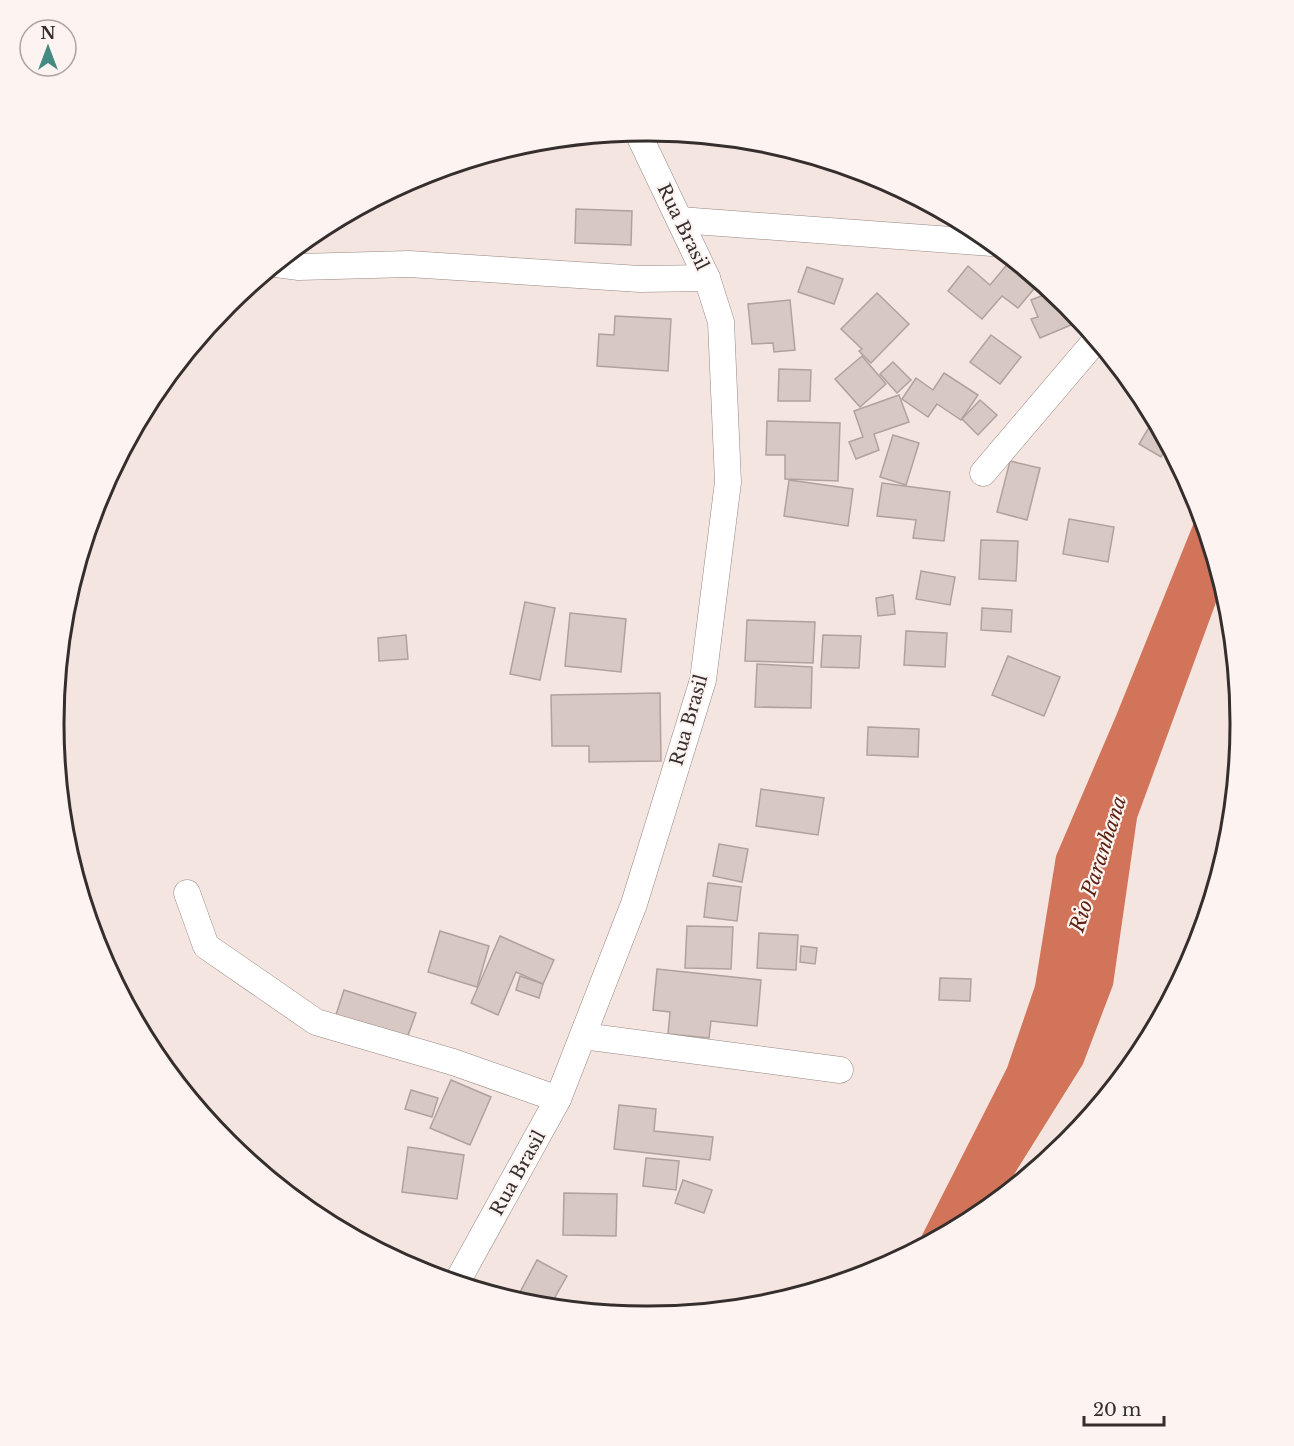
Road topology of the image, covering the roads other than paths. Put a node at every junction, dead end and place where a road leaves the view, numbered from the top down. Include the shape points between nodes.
1 (641, 140) edge
2 (680, 220) junction
3 (975, 242) edge
4 (287, 265) edge
5 (707, 278) junction
6 (1091, 346) edge
7 (983, 473) dead end
8 (187, 893) dead end
9 (583, 1036) junction
10 (840, 1070) dead end
11 (558, 1099) junction
12 (462, 1275) edge

1 - 2 street, Rua Brasil
2 - 3 street
2 - 5 street, Rua Brasil
4 - 5 street via 409,264 640,279
5 - 9 street, Rua Brasil via 721,322 729,482 703,680 634,904
6 - 7 street
8 - 11 street via 206,946 316,1022 453,1062
9 - 10 street
9 - 11 street, Rua Brasil
11 - 12 street, Rua Brasil

